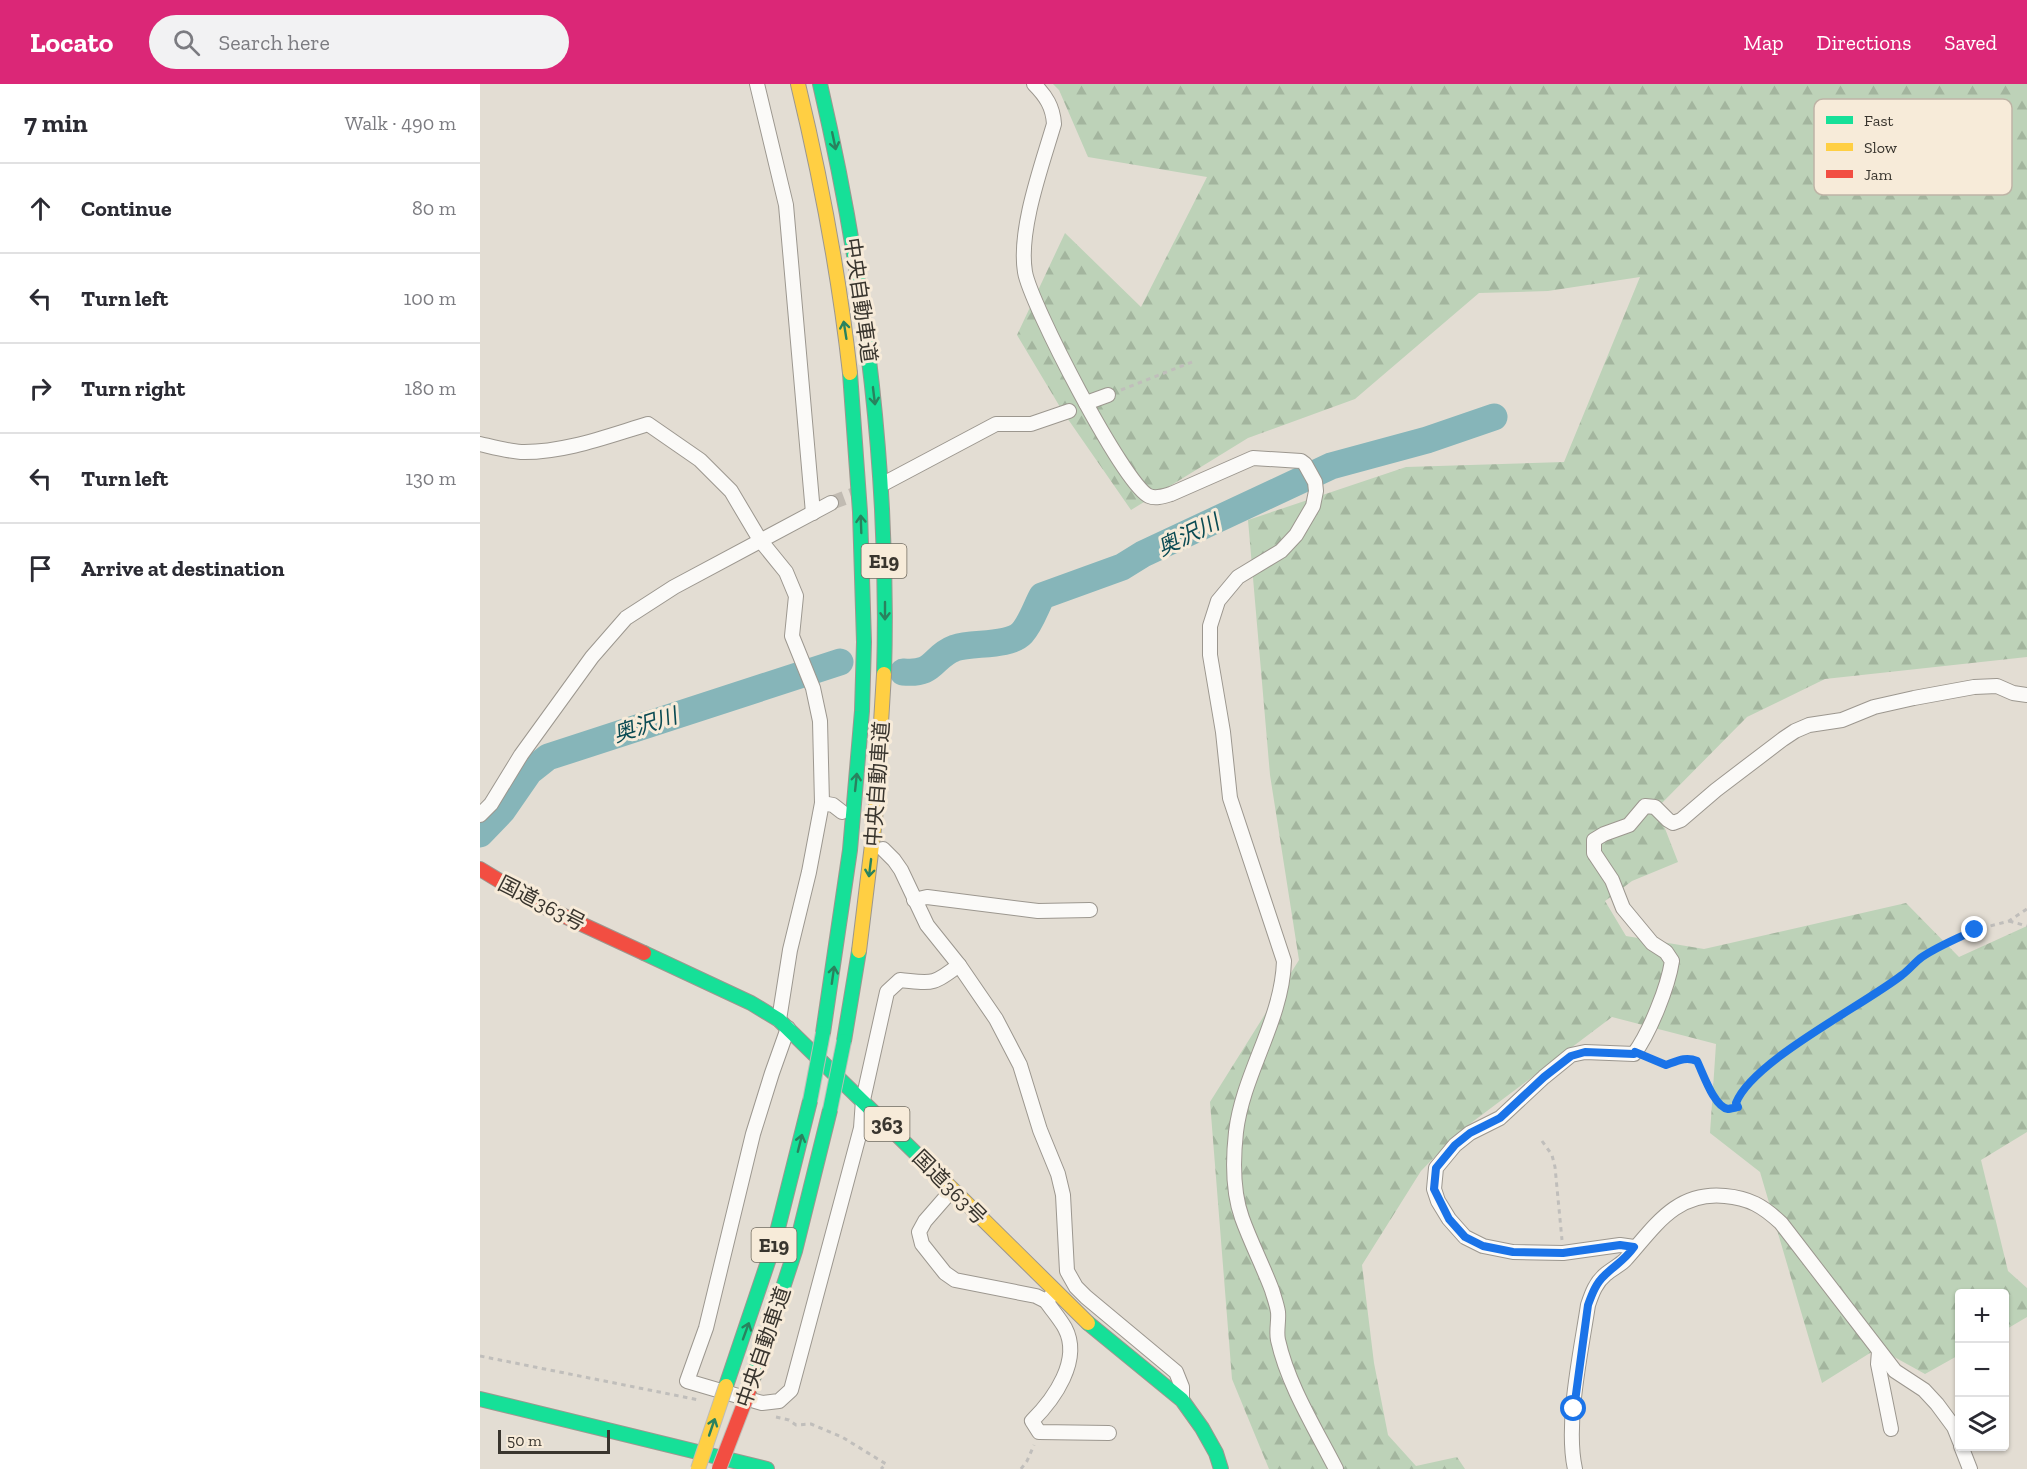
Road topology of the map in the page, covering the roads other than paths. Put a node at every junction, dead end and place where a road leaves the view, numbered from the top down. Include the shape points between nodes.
1 (757, 84) edge
2 (798, 84) edge
3 (820, 84) edge
4 (1034, 84) edge
5 (1108, 395) road end
6 (1086, 404) junction
7 (1069, 411) dead end
8 (480, 444) edge
9 (883, 484) dead end
10 (831, 503) tunnel mouth
11 (813, 513) junction
12 (760, 540) junction
13 (2027, 695) edge
14 (822, 803) junction
15 (842, 812) dead end
16 (480, 815) edge
17 (883, 849) dead end
18 (480, 869) edge
19 (914, 900) junction
20 (1090, 910) dead end
21 (959, 965) junction
22 (784, 1024) junction
23 (863, 1100) junction
24 (952, 1190) junction
25 (1634, 1247) junction
26 (1050, 1297) junction
27 (1879, 1351) junction
28 (480, 1399) edge
29 (1182, 1400) junction
30 (1955, 1423) edge
31 (1891, 1429) dead end
32 (1109, 1433) dead end
33 (1963, 1451) edge
34 (698, 1469) edge
35 (719, 1469) edge
36 (767, 1469) edge
37 (1221, 1469) edge
38 (1336, 1469) edge
39 (1575, 1469) edge
40 (1970, 1469) edge

1 - 11 street via 786,205
34 -> 2 main road, 中央自動車道 / E19, bridge via 774,1244 810,1101 843,908 859,759 864,664 861,518 847,339
3 -> 35 main road, 中央自動車道 / E19, bridge via 860,281 876,408 884,517 885,662 879,761 865,911 830,1110 795,1251
4 - 6 street via 1053,111 1054,124 1031,209 1025,272 1036,305
5 - 6 street
6 - 38 street via 1131,479 1148,496 1171,494 1253,459 1301,461 1315,482 1313,506 1296,535 1281,551 1238,577 1218,601 1210,626 1210,655 1230,798 1284,961 1278,1001 1236,1132 1237,1196 1272,1292 1284,1359
7 - 9 street via 1031,424 996,424
8 - 12 street via 520,452 539,451 648,424 713,471 731,491
10 - 11 street
11 - 12 street
12 - 14 street via 786,572 796,596 792,636 813,688 820,721
12 - 16 street via 626,618 592,657
13 - 25 street via 1996,686 1974,687 1809,725 1795,730 1681,820 1673,823 1655,807 1645,806 1629,825 1594,840 1594,853 1612,880 1623,908 1672,961 1670,976 1642,1042 1634,1054 1585,1052 1571,1056 1500,1118 1455,1145 1436,1168 1434,1189 1449,1219 1465,1237 1483,1246 1513,1252 1563,1253 1620,1245
14 - 15 street
14 - 22 street via 790,950
17 - 19 street via 901,870
18 - 22 main road, 国道363号 / 363 via 536,903 751,1003
19 - 20 street via 927,897 1038,911
19 - 21 street via 927,926
21 - 23 street via 940,980 900,980 887,992
21 - 29 street via 996,1019 1020,1065 1063,1195 1067,1271 1086,1298 1176,1372
22 - 23 main road, 国道363号 / 363
22 - 23 street via 706,1328 687,1381 762,1403 779,1401 791,1390 861,1128
23 - 24 main road, 国道363号 / 363
24 - 26 main road, 国道363号 / 363
24 - 26 street via 919,1232 922,1244 945,1273 955,1280
25 - 27 street via 1674,1208 1693,1197 1716,1195 1754,1201 1781,1222
25 - 39 street via 1624,1261 1604,1275 1588,1305 1571,1442
26 - 29 main road, 国道363号 / 363 via 1078,1315
26 - 32 street via 1066,1330 1071,1352 1063,1380 1050,1403 1032,1421 1040,1432
27 - 30 street via 1895,1371 1924,1390
27 - 31 street
28 - 36 main road
29 - 37 main road, 国道363号 / 363 via 1211,1445
33 - 40 street

